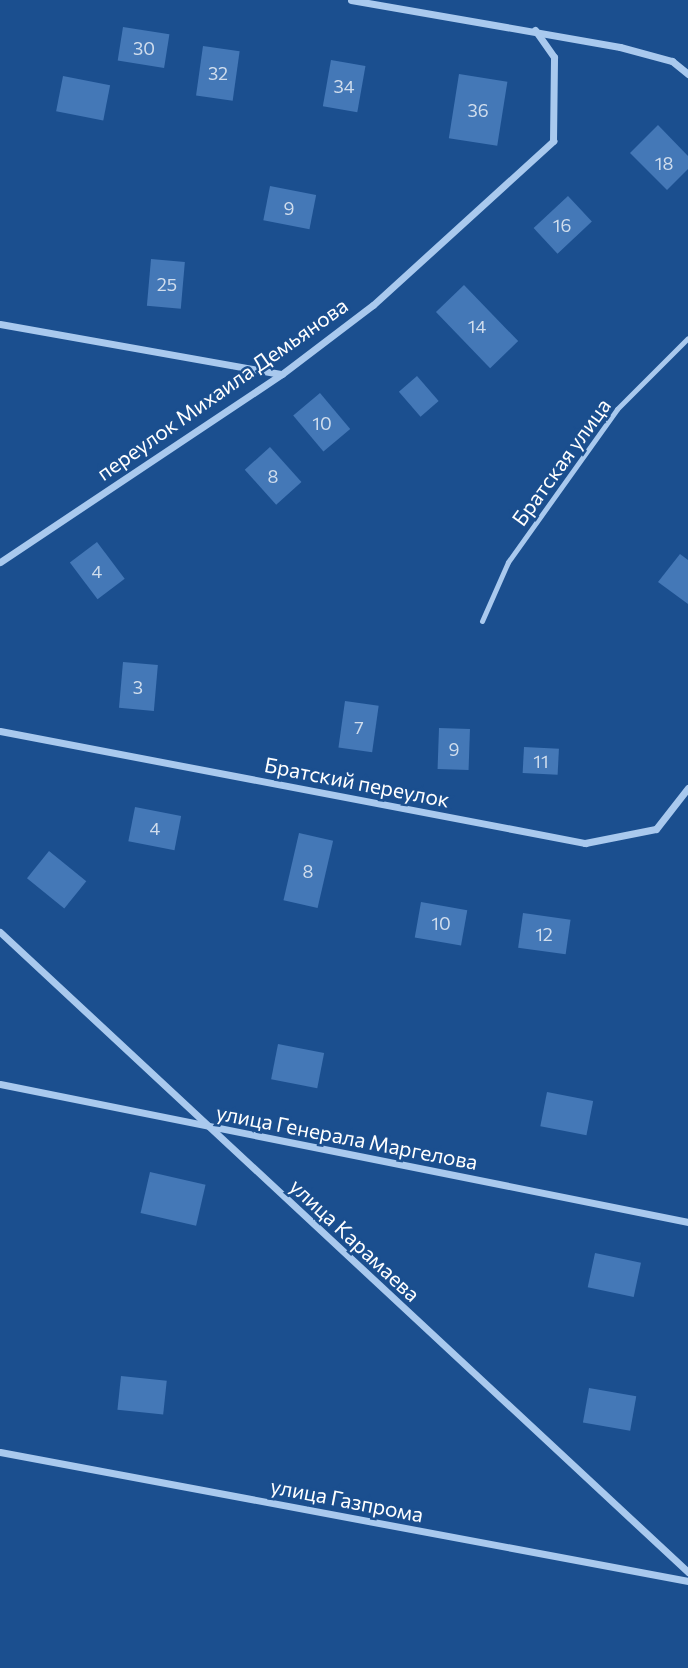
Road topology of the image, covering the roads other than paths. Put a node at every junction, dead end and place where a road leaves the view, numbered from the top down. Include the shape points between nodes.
1 (351, 0) edge
2 (535, 30) junction
3 (688, 74) edge
4 (0, 324) edge
5 (688, 338) edge
6 (282, 374) junction
7 (0, 562) edge
8 (482, 621) dead end
9 (0, 731) edge
10 (688, 788) edge
11 (0, 932) edge
12 (0, 1084) edge
13 (207, 1127) junction
14 (688, 1222) edge
15 (0, 1452) edge
16 (688, 1572) edge
17 (688, 1581) edge

1 - 2 street
2 - 3 street via 672,61
2 - 6 street, переулок Михаила Демьянова via 554,57 553,141 373,304
4 - 6 street
5 - 8 lane, Братская улица via 617,409 508,562
6 - 7 street, переулок Михаила Демьянова
9 - 10 street, Братский переулок via 585,843 656,828
11 - 13 street, улица Карамаева
12 - 13 street, улица Генерала Маргелова
13 - 14 street, улица Генерала Маргелова
13 - 16 street, улица Карамаева
15 - 17 street, улица Газпрома

